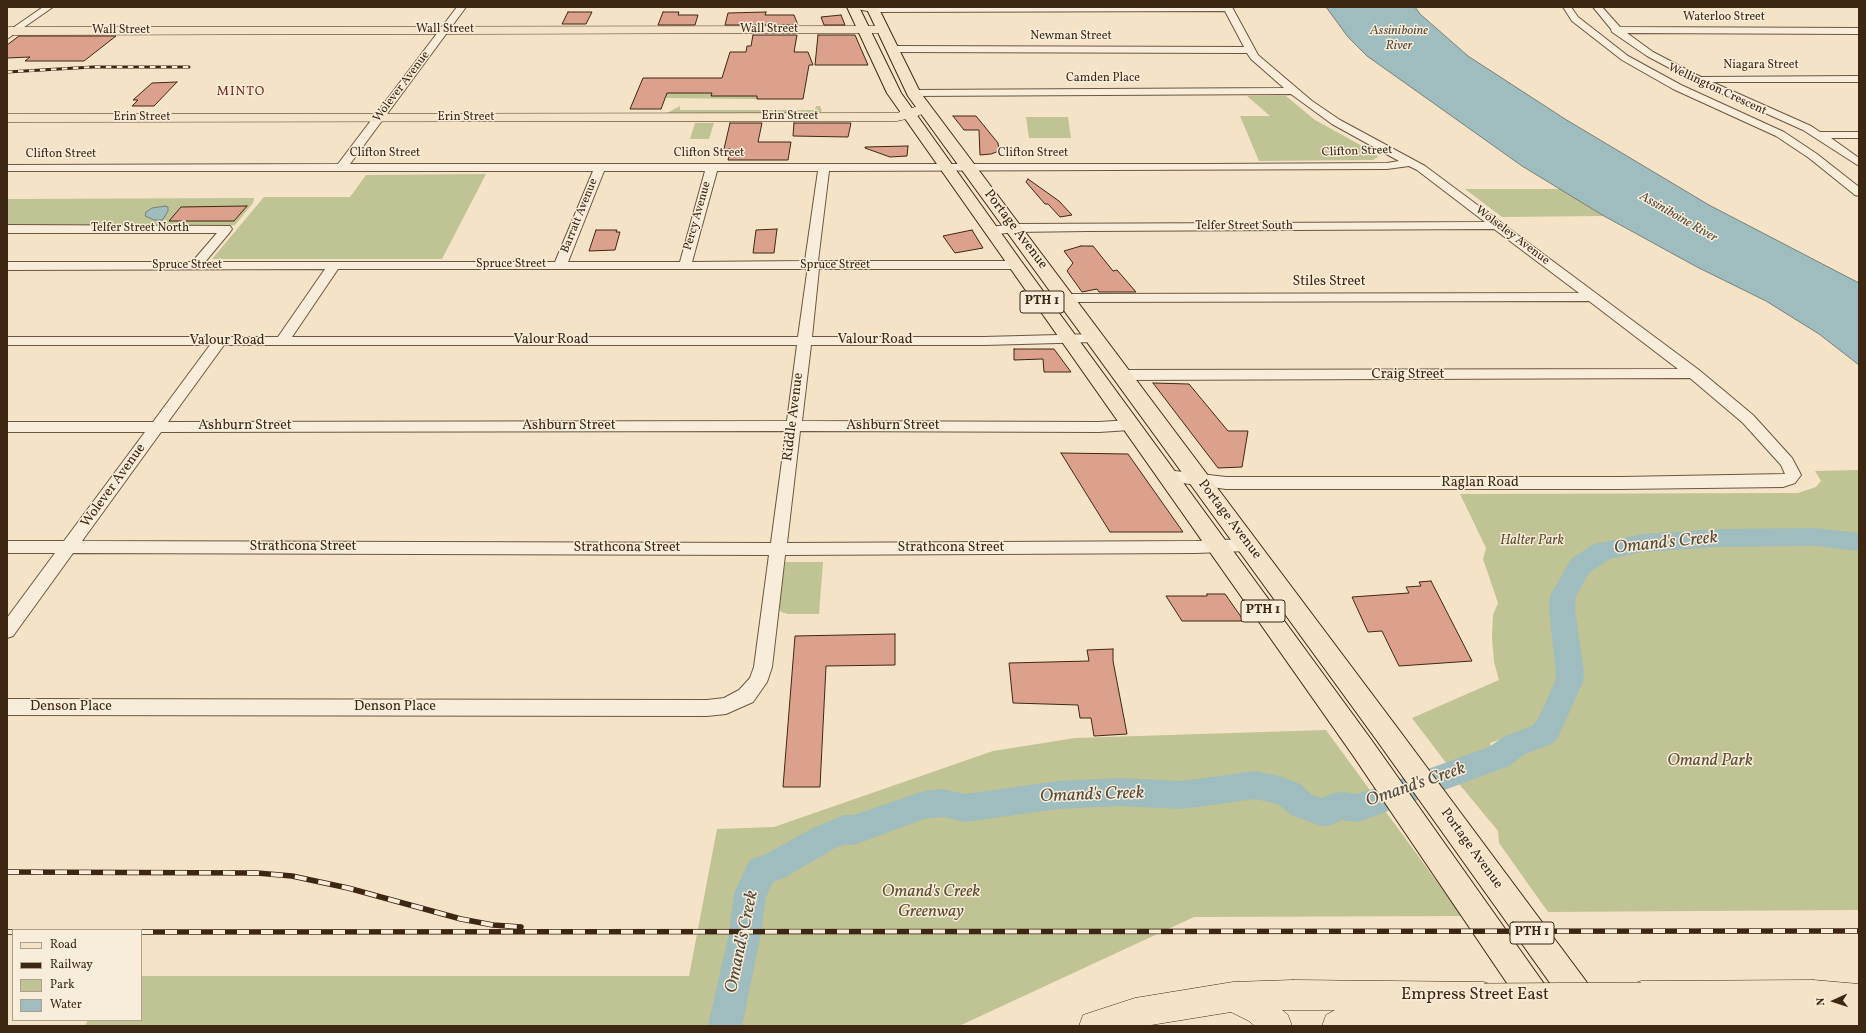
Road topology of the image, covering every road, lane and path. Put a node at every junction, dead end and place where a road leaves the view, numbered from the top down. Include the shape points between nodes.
1 (49, 7) edge
2 (462, 7) edge
3 (853, 7) edge
4 (1567, 7) edge
5 (1597, 7) edge
6 (868, 8) edge
7 (1228, 8) edge
8 (445, 30) junction
9 (865, 30) junction
10 (883, 30) junction
11 (1588, 30) junction
12 (1617, 30) junction
13 (1859, 30) edge
14 (10, 33) edge
15 (892, 49) junction
16 (1250, 50) junction
17 (1662, 79) junction
18 (1697, 79) junction
19 (1859, 79) edge
20 (1294, 91) junction
21 (913, 92) junction
22 (924, 108) junction
23 (910, 114) junction
24 (7, 118) edge
25 (380, 118) junction
26 (1780, 134) junction
27 (1818, 135) junction
28 (1859, 135) edge
29 (1411, 162) junction
30 (1859, 163) edge
31 (600, 167) junction
32 (712, 167) junction
33 (824, 167) junction
34 (947, 167) junction
35 (968, 167) junction
36 (7, 168) edge
37 (342, 168) junction
38 (1859, 193) edge
39 (1498, 225) junction
40 (1014, 228) junction
41 (7, 229) edge
42 (991, 231) junction
43 (1015, 264) junction
44 (560, 265) junction
45 (685, 265) junction
46 (7, 266) edge
47 (195, 266) junction
48 (334, 266) junction
49 (812, 266) junction
50 (1593, 297) junction
51 (1066, 298) junction
52 (1095, 338) junction
53 (804, 340) junction
54 (1070, 340) junction
55 (220, 341) junction
56 (282, 341) junction
57 (7, 342) edge
58 (1694, 373) junction
59 (1122, 375) junction
60 (157, 426) junction
61 (794, 426) junction
62 (1130, 426) junction
63 (7, 427) edge
64 (1793, 475) joint
65 (1166, 476) junction
66 (1199, 480) junction
67 (1247, 545) junction
68 (1216, 546) junction
69 (7, 547) edge
70 (69, 547) junction
71 (778, 549) junction
72 (7, 631) edge
73 (763, 667) joint
74 (7, 707) edge
75 (1233, 997) junction
76 (1859, 999) edge
77 (1490, 1005) junction
78 (1647, 1005) junction
79 (1859, 1014) edge
80 (1347, 1021) edge
81 (1094, 1026) edge
82 (1277, 1026) edge
83 (1555, 1026) edge
84 (1599, 1026) edge

1 - 14 street
2 - 8 street, Wolever Avenue
3 - 9 highway, Portage Avenue / PTH 1
4 - 11 street, Wellington Crescent via 1575,19
5 - 12 street, Wellington Crescent
6 - 7 street
6 - 10 highway, Portage Avenue / PTH 1
7 - 16 street, Wolseley Avenue
8 - 9 main road, Wall Street
8 - 14 main road, Wall Street
8 - 25 street, Wolever Avenue
9 - 10 main road, Wall Street
9 - 23 highway, Portage Avenue / PTH 1 via 894,93
10 - 15 highway, Portage Avenue / PTH 1
11 - 12 street, Waterloo Street
11 - 17 street, Wellington Crescent via 1618,54
12 - 13 street, Waterloo Street
12 - 18 street, Wellington Crescent via 1650,54
15 - 16 street, Newman Street
15 - 21 highway, Portage Avenue / PTH 1
16 - 20 street, Wolseley Avenue via 1258,61
17 - 18 street, Niagara Street
17 - 26 street, Wellington Crescent
18 - 19 street, Niagara Street
18 - 27 street, Wellington Crescent via 1784,117
20 - 21 street, Camden Place
20 - 29 street, Wolseley Avenue via 1327,117
21 - 22 highway, Portage Avenue / PTH 1
22 - 23 main road, Erin Street
22 - 35 highway, Portage Avenue / PTH 1
23 - 25 main road, Erin Street via 897,117
23 - 34 highway, Portage Avenue / PTH 1
24 - 25 main road, Erin Street
25 - 37 street, Wolever Avenue
26 - 27 street
26 - 38 street, Wellington Crescent via 1813,156
27 - 28 street
27 - 30 street, Wellington Crescent
29 - 35 street, Clifton Street via 1379,166
29 - 39 street, Wolseley Avenue
31 - 32 street, Clifton Street
31 - 37 street, Clifton Street
31 - 44 street, Barratt Avenue
32 - 33 street, Clifton Street
32 - 45 street, Percy Avenue
33 - 34 street, Clifton Street
33 - 49 street, Riddle Avenue
34 - 35 street, Clifton Street
34 - 42 highway, Portage Avenue / PTH 1
35 - 40 highway, Portage Avenue / PTH 1
36 - 37 street, Clifton Street
39 - 40 street, Telfer Street South
39 - 50 street, Wolseley Avenue
40 - 42 street, Telfer Street South
40 - 51 highway, Portage Avenue / PTH 1
41 - 47 street, Telfer Street North via 226,229
42 - 43 highway, Portage Avenue / PTH 1
43 - 49 street, Spruce Street
43 - 54 highway, Portage Avenue / PTH 1
44 - 45 street, Spruce Street
44 - 48 street, Spruce Street
45 - 49 street, Spruce Street
46 - 47 street, Spruce Street
47 - 48 street, Spruce Street
48 - 56 street
49 - 53 street, Riddle Avenue
50 - 51 street, Stiles Street
50 - 58 street, Wolseley Avenue
51 - 52 highway, Portage Avenue / PTH 1
52 - 54 street, Valour Road
52 - 59 highway, Portage Avenue / PTH 1
53 - 54 street, Valour Road
53 - 56 street, Valour Road
53 - 61 street, Riddle Avenue
54 - 62 highway, Portage Avenue / PTH 1
55 - 56 street, Valour Road
55 - 57 street, Valour Road
55 - 60 street, Wolever Avenue
58 - 59 street, Craig Street
58 - 64 street, Wolseley Avenue via 1748,418 1786,462
59 - 66 highway, Portage Avenue / PTH 1
60 - 61 street, Ashburn Street
60 - 63 street, Ashburn Street
60 - 70 street, Wolever Avenue
61 - 62 street, Ashburn Street
61 - 71 street, Riddle Avenue
62 - 65 highway, Portage Avenue / PTH 1
64 - 66 street, Raglan Road via 1783,481 1621,483 1226,483
65 - 66 street, Raglan Road
65 - 68 highway, Portage Avenue / PTH 1
66 - 67 highway, Portage Avenue / PTH 1
67 - 68 street, Strathcona Street
67 - 84 highway, Portage Avenue / PTH 1
68 - 71 street, Strathcona Street
68 - 83 highway, Portage Avenue / PTH 1 via 1361,746
69 - 70 street, Strathcona Street
70 - 71 street, Strathcona Street
70 - 72 street, Wolever Avenue
71 - 73 street, Riddle Avenue
73 - 74 street, Denson Place via 758,682 746,696 726,706 707,708
75 - 77 main road, Empress Street East via 1293,995
75 - 81 main road, Empress Street East via 1135,1013
75 - 82 main road via 1260,1010
76 - 78 main road, Empress Street East via 1813,995
77 - 78 main road, Empress Street East, bridge
77 - 80 main road, Empress Street East via 1373,1012
78 - 79 main road, Empress Street East

